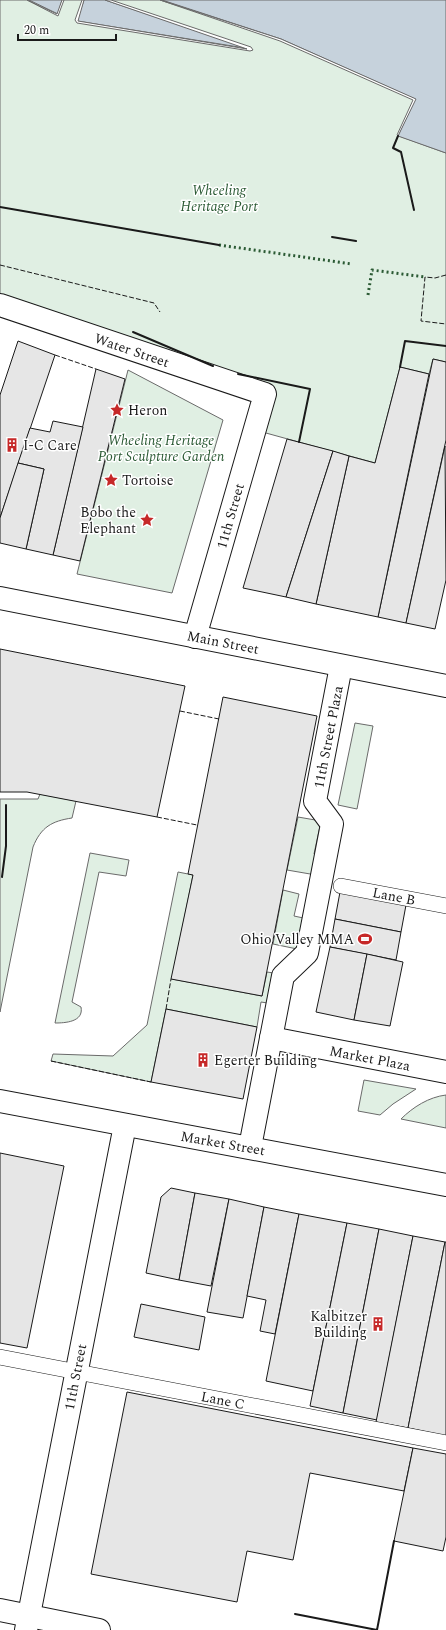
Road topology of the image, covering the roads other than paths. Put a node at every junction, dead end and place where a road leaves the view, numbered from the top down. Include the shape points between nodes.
1 (0, 305) edge
2 (265, 394) joint
3 (0, 598) edge
4 (195, 637) junction
5 (341, 666) junction
6 (446, 686) edge
7 (341, 886) dead end
8 (446, 906) edge
9 (271, 1038) junction
10 (446, 1072) edge
11 (0, 1101) edge
12 (125, 1125) junction
13 (250, 1147) junction
14 (446, 1185) edge
15 (0, 1356) edge
16 (77, 1371) junction
17 (446, 1443) edge
18 (0, 1610) edge
19 (28, 1623) edge
20 (99, 1630) edge

1 - 2 street, Water Street
2 - 4 street, 11th Street
3 - 4 street, Main Street
4 - 5 street, Main Street
5 - 6 street, Main Street
5 - 9 street, 11th Street Plaza via 315,801 332,824 307,953 283,976
7 - 8 lane, Lane B
9 - 10 street, Market Plaza
9 - 13 street, 11th Street Plaza
11 - 12 street, Market Street
12 - 13 street, Market Street
12 - 16 street, 11th Street
13 - 14 street, Market Street
15 - 16 lane, Lane C
16 - 17 lane, Lane C
16 - 19 street, 11th Street
18 - 19 street
19 - 20 street

